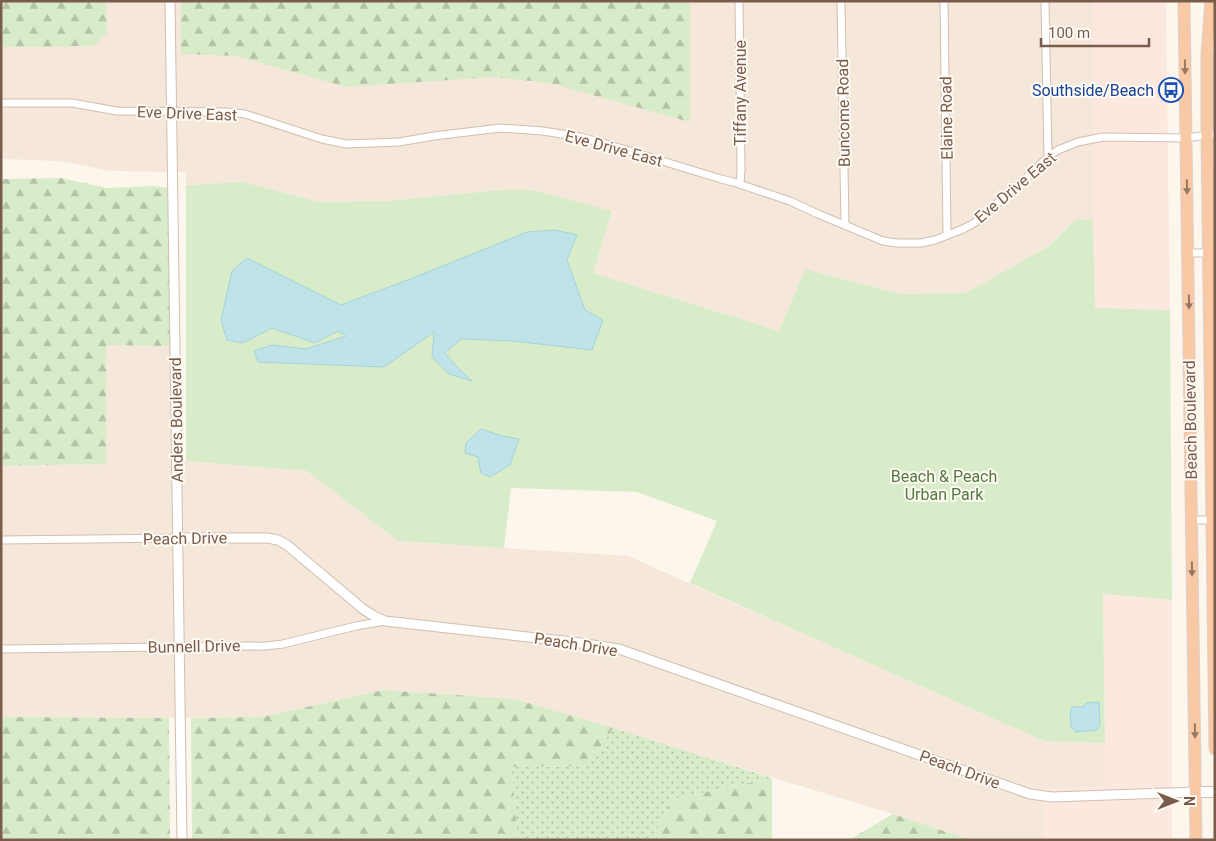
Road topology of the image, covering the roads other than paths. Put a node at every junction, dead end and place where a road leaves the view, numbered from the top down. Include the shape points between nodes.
1 (170, 1) edge
2 (739, 1) edge
3 (841, 1) edge
4 (944, 1) edge
5 (1045, 1) edge
6 (1184, 1) edge
7 (1211, 1) edge
8 (1215, 41) edge
9 (1208, 54) junction
10 (1, 103) edge
11 (172, 111) junction
12 (1211, 134) edge
13 (1186, 138) junction
14 (1048, 157) junction
15 (740, 184) junction
16 (845, 225) junction
17 (947, 235) junction
18 (1188, 253) junction
19 (1212, 253) edge
20 (1192, 520) junction
21 (1212, 520) junction
22 (177, 538) junction
23 (1, 540) edge
24 (384, 621) junction
25 (179, 647) junction
26 (1, 649) edge
27 (1215, 749) edge
28 (1195, 792) junction
29 (1215, 792) edge
30 (182, 840) edge
31 (1196, 840) edge

1 - 11 street, Anders Boulevard
2 - 15 street, Tiffany Avenue
3 - 16 street, Buncome Road
4 - 17 street, Elaine Road
5 - 14 street
6 -> 13 highway, Beach Boulevard
7 - 9 highway
8 - 9 street
9 - 12 highway
10 - 11 street, Eve Drive East via 72,103 117,111
11 - 15 street, Eve Drive East via 245,114 346,144 399,142 482,130 522,128 600,142
11 - 22 street, Anders Boulevard
12 - 13 street, Eve Drive East
12 - 19 highway
13 - 14 street, Eve Drive East via 1103,137 1067,146
13 -> 18 highway, Beach Boulevard
14 - 17 street, Eve Drive East via 976,222
15 - 16 street, Eve Drive East
16 - 17 street, Eve Drive East via 897,244 921,243
18 - 19 street
18 -> 20 highway, Beach Boulevard
19 - 21 highway
20 - 21 street
20 -> 28 highway, Beach Boulevard
21 - 27 highway
22 - 23 street, Peach Drive
22 - 24 street, Peach Drive via 278,540 363,609
22 - 25 street, Anders Boulevard
24 - 25 street, Bunnell Drive via 283,644
24 - 28 street, Peach Drive via 619,649 1030,794 1052,797
25 - 26 street, Bunnell Drive
25 - 30 street, Anders Boulevard
28 - 29 main road, Peach Drive
28 - 31 highway, Beach Boulevard

